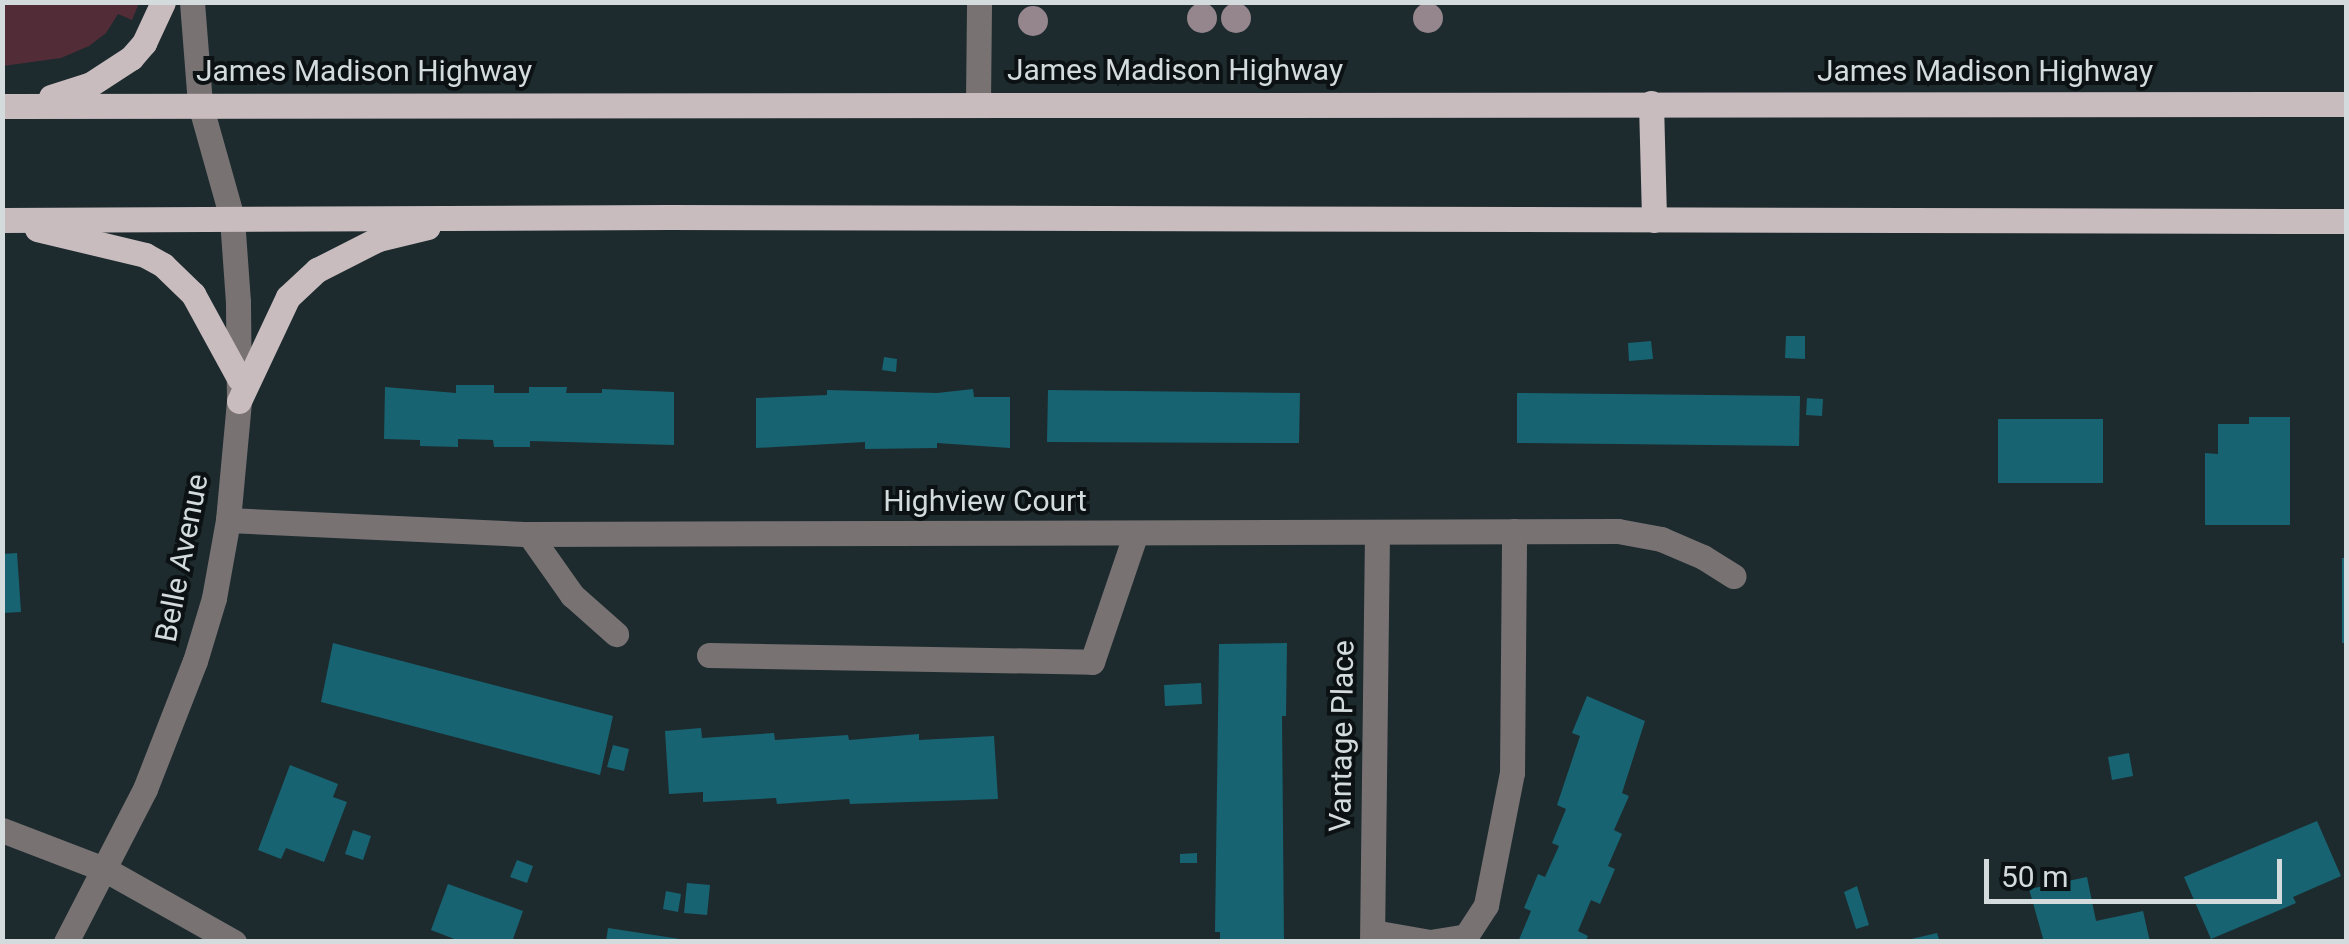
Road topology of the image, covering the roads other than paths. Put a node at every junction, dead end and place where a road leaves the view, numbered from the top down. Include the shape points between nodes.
1 (163, 2) edge
2 (192, 2) edge
3 (978, 2) edge
4 (978, 102) junction
5 (1651, 103) junction
6 (200, 104) junction
7 (2346, 104) edge
8 (2, 105) edge
9 (470, 217) junction
10 (232, 218) junction
11 (2, 220) edge
12 (1654, 220) junction
13 (2346, 221) edge
14 (239, 389) junction
15 (228, 520) junction
16 (1378, 532) junction
17 (1514, 532) junction
18 (1136, 533) junction
19 (529, 534) junction
20 (1733, 576) dead end
21 (616, 634) dead end
22 (709, 655) dead end
23 (2, 830) edge
24 (106, 870) junction
25 (1372, 937) edge
26 (66, 942) edge
27 (234, 942) edge
28 (1430, 942) edge

1 - 8 main road via 144,43 116,70 61,95
2 - 6 street, Belle Avenue
3 - 4 street
4 - 5 main road, James Madison Highway
4 - 6 main road, James Madison Highway
5 - 7 main road, James Madison Highway
5 - 12 main road
6 - 8 main road, James Madison Highway
6 - 10 street, Belle Avenue
9 - 10 main road
9 - 12 main road
9 - 14 main road via 378,239 316,270 288,298
10 - 11 main road
10 - 14 street, Belle Avenue
11 - 14 main road via 163,265 194,294
12 - 13 main road
14 - 15 street, Belle Avenue
15 - 19 street, Highview Court
15 - 24 street, Belle Avenue via 195,660 146,789
16 - 17 street, Highview Court
16 - 18 street, Highview Court
16 - 25 street, Vantage Place
17 - 20 street, Highview Court via 1618,531 1662,539
17 - 28 street via 1512,773 1486,905 1466,936
18 - 19 street, Highview Court
18 - 22 street via 1092,662
19 - 21 street via 572,595
23 - 24 street
24 - 26 street, Belle Avenue
24 - 27 street
25 - 28 street

